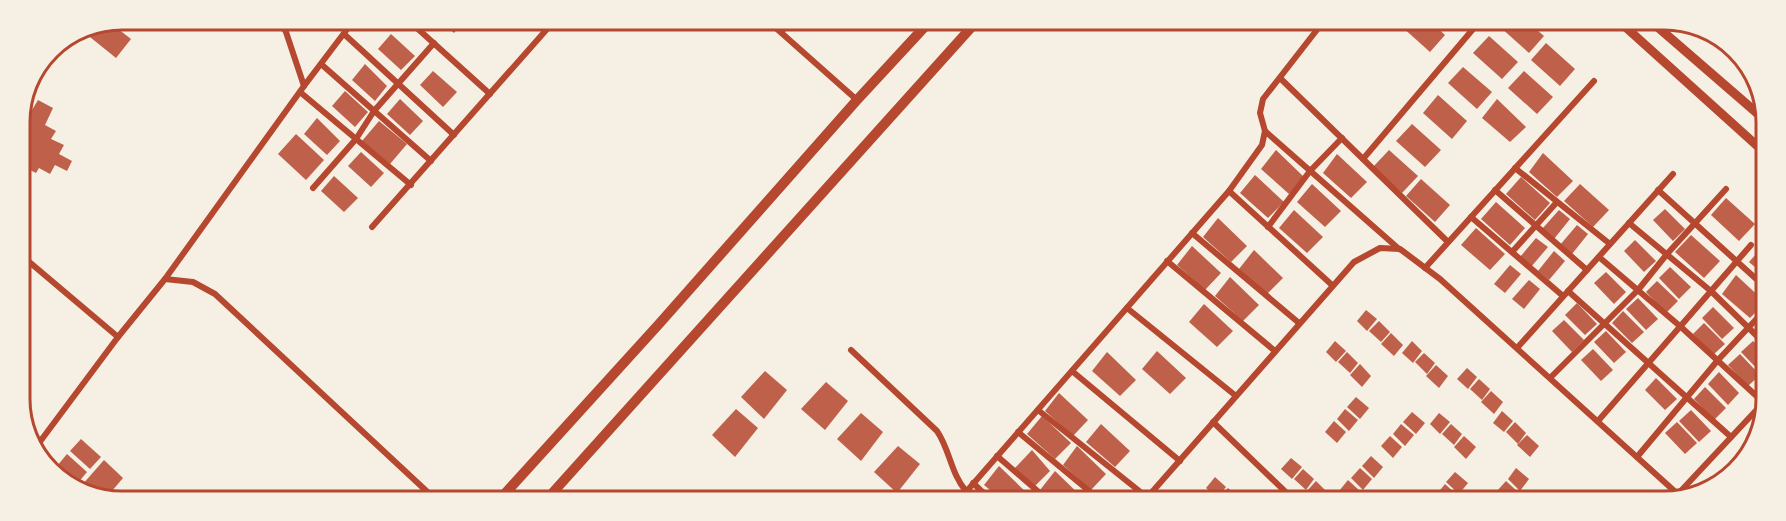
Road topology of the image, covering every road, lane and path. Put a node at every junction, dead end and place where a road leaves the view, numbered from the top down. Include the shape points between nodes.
1 (285, 30) edge
2 (347, 30) edge
3 (419, 30) edge
4 (546, 30) edge
5 (779, 30) edge
6 (922, 30) edge
7 (969, 30) edge
8 (1317, 30) edge
9 (1472, 30) edge
10 (1629, 30) edge
11 (1661, 30) edge
12 (781, 32) joint
13 (344, 34) junction
14 (434, 43) junction
15 (321, 64) junction
16 (1280, 78) junction
17 (1594, 81) dead end
18 (398, 83) junction
19 (302, 89) junction
20 (490, 94) junction
21 (857, 100) junction
22 (374, 111) junction
23 (1755, 112) edge
24 (1265, 131) junction
25 (454, 135) junction
26 (1342, 138) junction
27 (356, 139) junction
28 (1756, 145) edge
29 (1364, 159) junction
30 (431, 161) junction
31 (1515, 168) junction
32 (1310, 171) junction
33 (1673, 174) dead end
34 (411, 184) junction
35 (313, 188) dead end
36 (1726, 189) dead end
37 (1495, 190) junction
38 (1658, 190) junction
39 (1228, 191) junction
40 (1557, 202) junction
41 (1471, 217) junction
42 (1629, 223) junction
43 (1695, 224) junction
44 (1536, 226) junction
45 (372, 227) dead end
46 (1268, 227) junction
47 (1192, 233) junction
48 (1448, 242) junction
49 (1610, 244) junction
50 (1751, 245) dead end
51 (1400, 249) junction
52 (1512, 252) junction
53 (1667, 254) junction
54 (1599, 257) junction
55 (1167, 261) junction
56 (1738, 262) junction
57 (30, 263) edge
58 (1425, 268) junction
59 (1587, 270) junction
60 (165, 279) junction
61 (1756, 279) edge
62 (1332, 285) junction
63 (1638, 290) junction
64 (1712, 292) junction
65 (1566, 294) junction
66 (1126, 308) junction
67 (1756, 318) edge
68 (1299, 323) junction
69 (1606, 323) junction
70 (1681, 327) junction
71 (1748, 327) junction
72 (1756, 335) edge
73 (118, 338) junction
74 (1517, 348) junction
75 (851, 350) dead end
76 (1275, 351) junction
77 (1718, 360) junction
78 (1649, 363) junction
79 (1072, 370) junction
80 (1550, 378) junction
81 (1236, 396) junction
82 (1756, 396) edge
83 (1686, 398) junction
84 (1038, 410) junction
85 (1755, 412) edge
86 (1213, 422) junction
87 (1598, 422) junction
88 (1018, 432) junction
89 (1731, 437) junction
90 (41, 441) edge
91 (997, 456) junction
92 (1637, 457) junction
93 (1180, 461) junction
94 (973, 483) junction
95 (1685, 489) edge
96 (1674, 490) edge
97 (426, 491) edge
98 (507, 491) edge
99 (554, 491) edge
100 (966, 491) joint
101 (981, 491) edge
102 (1038, 491) edge
103 (1089, 491) edge
104 (1136, 491) edge
105 (1153, 491) edge
106 (1285, 491) edge

1 - 19 street
2 - 13 street
3 - 14 street
4 - 20 street
5 - 12 street
6 - 21 main road
7 - 99 main road
8 - 16 street
9 - 29 street
10 - 28 street
11 - 23 street
12 - 21 street
13 - 15 street
13 - 18 street
14 - 18 street
14 - 20 street
15 - 19 street
15 - 22 street
16 - 24 street via 1263,99 1260,113
16 - 26 street
17 - 31 street
18 - 22 street
18 - 25 street
19 - 27 street
19 - 60 street
20 - 25 street
21 - 98 main road
22 - 27 street
22 - 30 street
24 - 32 street
24 - 39 street via 1262,145
25 - 30 street
26 - 29 street
26 - 32 street
27 - 34 street
27 - 35 street
29 - 48 street
30 - 34 street
31 - 37 street
31 - 40 street
32 - 46 street
32 - 51 street
33 - 38 street
34 - 45 street
36 - 43 street
37 - 41 street
37 - 44 street
38 - 42 street
38 - 43 street
39 - 46 street
39 - 47 street
40 - 44 street
40 - 49 street
41 - 48 street
41 - 52 street
42 - 49 street
42 - 53 street
43 - 53 street
43 - 56 street
44 - 52 street
44 - 59 street
46 - 62 street
47 - 55 street
47 - 68 street
48 - 58 street
49 - 54 street
50 - 56 street
51 - 58 street
51 - 62 street via 1380,248 1368,253 1353,261
52 - 65 street
53 - 63 street
53 - 64 street
54 - 59 street
54 - 63 street
55 - 66 street
55 - 76 street
56 - 61 street
56 - 64 street
57 - 73 street
58 - 74 street
59 - 65 street
60 - 73 street
60 - 97 street via 193,282 215,294
62 - 68 street
63 - 69 street
63 - 70 street
64 - 70 street
64 - 71 street
65 - 69 street
65 - 74 street
66 - 79 street
66 - 81 street
67 - 71 street
68 - 76 street
69 - 78 street
69 - 80 street
70 - 77 street
70 - 78 street
71 - 72 street
71 - 77 street
73 - 90 street
74 - 80 street
75 - 100 street via 937,431 957,481
76 - 81 street
77 - 82 street
77 - 83 street
78 - 83 street
78 - 87 street
79 - 84 street
79 - 93 street
80 - 87 street
81 - 86 street
83 - 89 street
83 - 92 street
84 - 88 street
84 - 104 street
85 - 89 street
86 - 93 street
86 - 106 street
87 - 92 street
88 - 91 street
88 - 103 street
89 - 95 street
91 - 94 street
91 - 102 street
92 - 96 street
93 - 105 street
94 - 100 street
94 - 101 street

